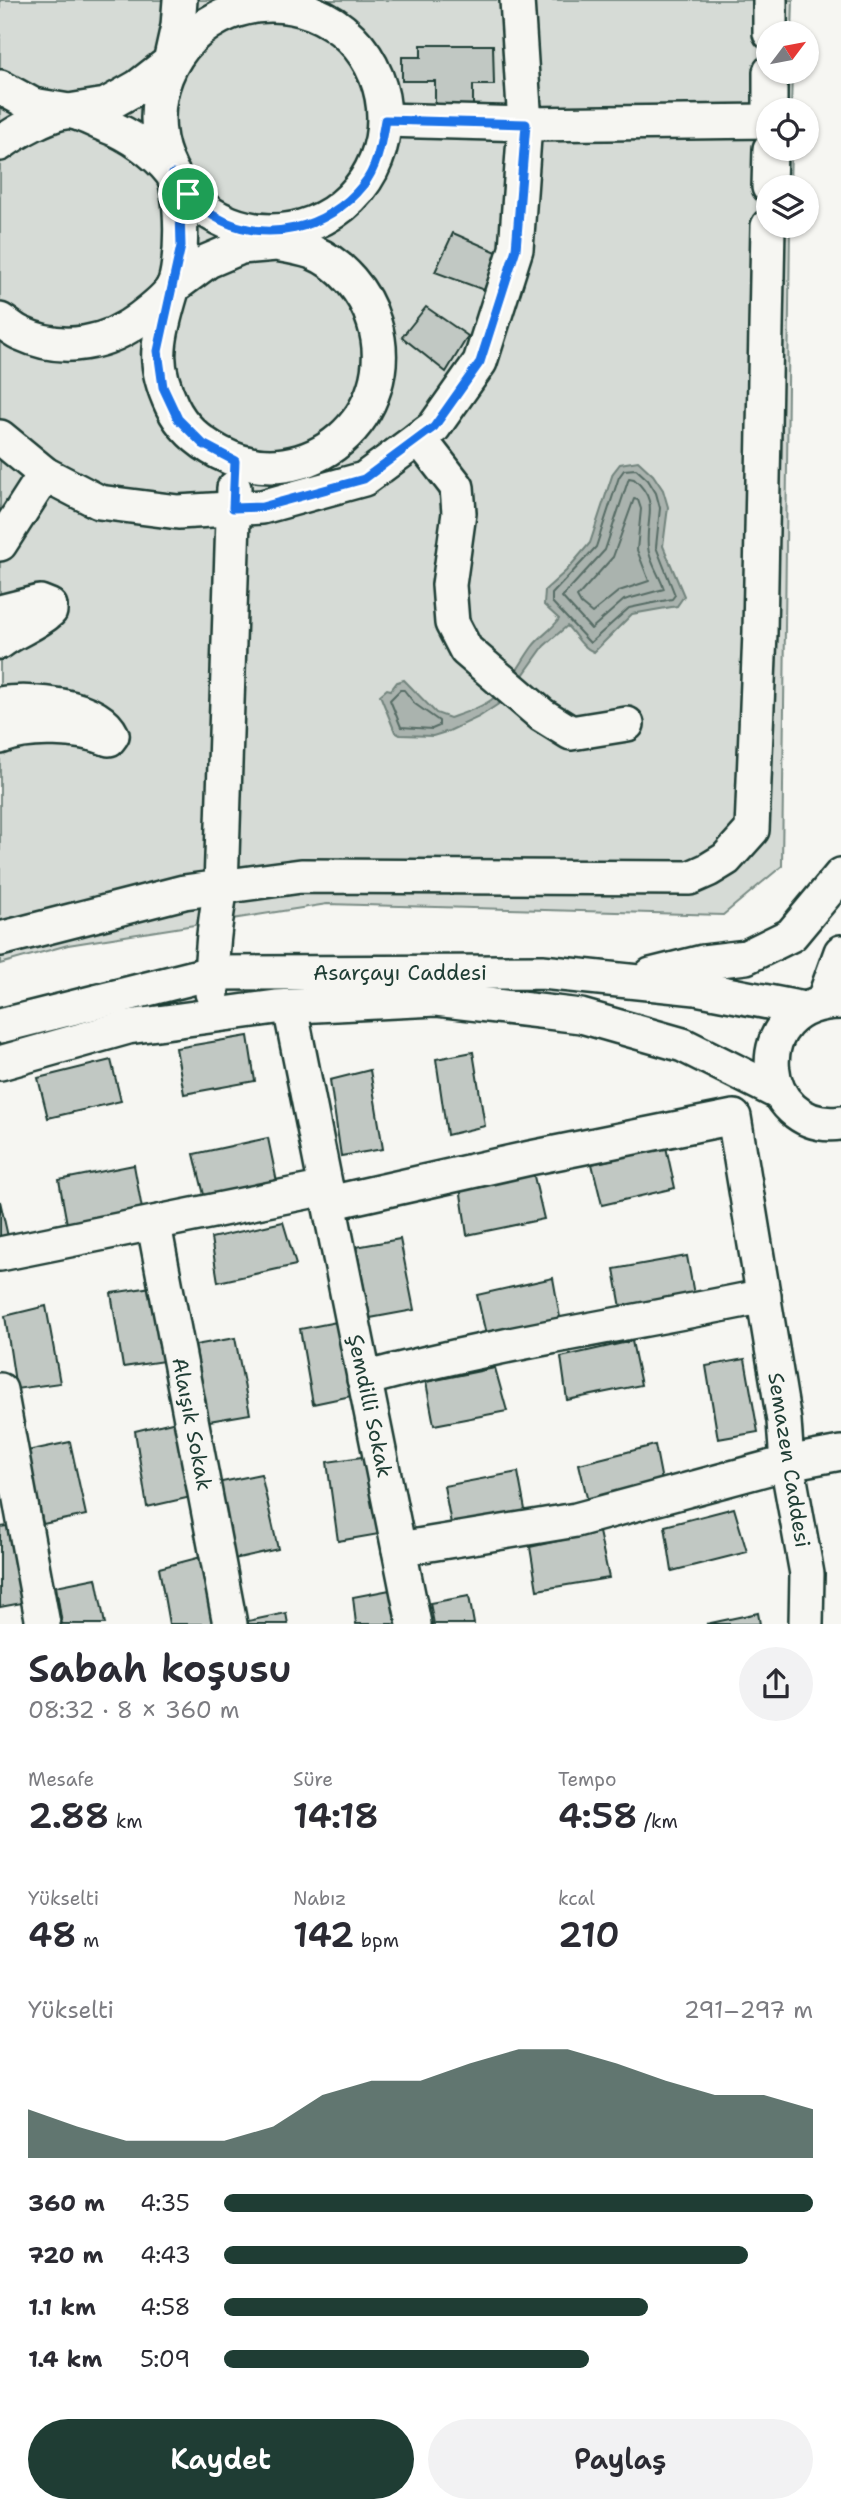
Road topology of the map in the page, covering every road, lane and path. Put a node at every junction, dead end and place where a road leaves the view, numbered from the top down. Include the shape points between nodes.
1 (180, 0) edge
2 (517, 0) edge
3 (770, 0) edge
4 (770, 21) edge
5 (170, 62) junction
6 (0, 87) edge
7 (69, 111) junction
8 (0, 112) edge
9 (385, 120) junction
10 (756, 121) edge
11 (526, 124) junction
12 (0, 144) edge
13 (173, 174) junction
14 (768, 238) edge
15 (173, 287) junction
16 (0, 320) edge
17 (0, 437) edge
18 (419, 438) junction
19 (235, 461) junction
20 (45, 474) junction
21 (233, 508) junction
22 (0, 544) edge
23 (0, 591) edge
24 (40, 602) junction
25 (0, 612) edge
26 (0, 642) edge
27 (0, 704) edge
28 (627, 724) dead end
29 (0, 737) edge
30 (841, 875) edge
31 (221, 887) junction
32 (0, 939) edge
33 (841, 952) edge
34 (211, 973) junction
35 (628, 981) junction
36 (823, 1004) edge
37 (290, 1007) junction
38 (213, 1016) junction
39 (0, 1026) edge
40 (0, 1063) edge
41 (779, 1093) junction
42 (826, 1121) edge
43 (841, 1145) edge
44 (327, 1196) junction
45 (154, 1224) junction
46 (0, 1254) edge
47 (764, 1296) junction
48 (364, 1378) junction
49 (0, 1390) edge
50 (841, 1453) edge
51 (788, 1463) junction
52 (399, 1549) junction
53 (43, 1624) edge
54 (230, 1624) edge
55 (414, 1624) edge
56 (806, 1624) edge

1 - 5 street
2 - 11 street
3 - 4 street
5 - 7 street via 106,105
5 - 9 street via 216,19 247,7 281,5 314,13 343,30 366,56 380,86
5 - 13 street via 159,100 159,134
6 - 7 street via 33,105
7 - 8 street
7 - 12 street via 24,128
7 - 13 street via 117,130
9 - 11 street
9 - 13 street via 379,153 365,184 341,208 312,225 279,231 245,228 214,216
10 - 11 street
11 - 18 street via 516,249 480,362 434,427
13 - 15 street via 181,246
14 - 31 street via 752,830 726,859 690,877 302,876
15 - 16 street via 124,331 92,343 56,344 22,334
15 - 19 street via 158,351 163,387 178,419 203,444
15 - 19 street via 208,261 241,247 276,244 313,252 345,273 368,303 380,340 379,377 365,413 340,441 307,460 270,467
17 - 20 street
18 - 21 street via 364,479 262,507
18 - 28 street via 457,487 459,513 449,585 452,623 466,650 542,715 571,733
19 - 21 street
20 - 21 street via 99,502 178,512
20 - 22 street
21 - 31 street
23 - 24 street
24 - 25 street
24 - 26 street via 50,606 50,611
27 - 29 street via 33,702 72,709 107,726 112,735 109,739 72,730 13,732
30 - 35 street via 791,935 746,957 703,962
31 - 32 street via 184,892
31 - 34 street
33 - 36 street
34 - 35 street, Asarçayı Caddesi via 541,972
34 - 38 street
34 - 39 street, Asarçayı Caddesi
35 - 36 street, Asarçayı Caddesi
36 - 41 street via 788,1020 777,1036 771,1055
37 - 38 street, Asarçayı Caddesi
37 - 41 street, Asarçayı Caddesi via 436,999 582,1016 683,1045
37 - 44 street, Şemdilli Sokak
38 - 40 street, Asarçayı Caddesi via 128,1027
41 - 42 street, Asarçayı Caddesi via 793,1109
42 - 43 street, Asarçayı Caddesi
44 - 45 street
44 - 47 street, Semazen Caddesi via 734,1117
44 - 48 street, Şemdilli Sokak
45 - 46 street
45 - 54 street, Alaışık Sokak
47 - 48 street via 443,1357
47 - 51 street, Semazen Caddesi
48 - 52 street, Şemdilli Sokak
49 - 53 street
50 - 51 street
51 - 52 street via 576,1520
51 - 56 street, Semazen Caddesi via 807,1574
52 - 55 street, Şemdilli Sokak

